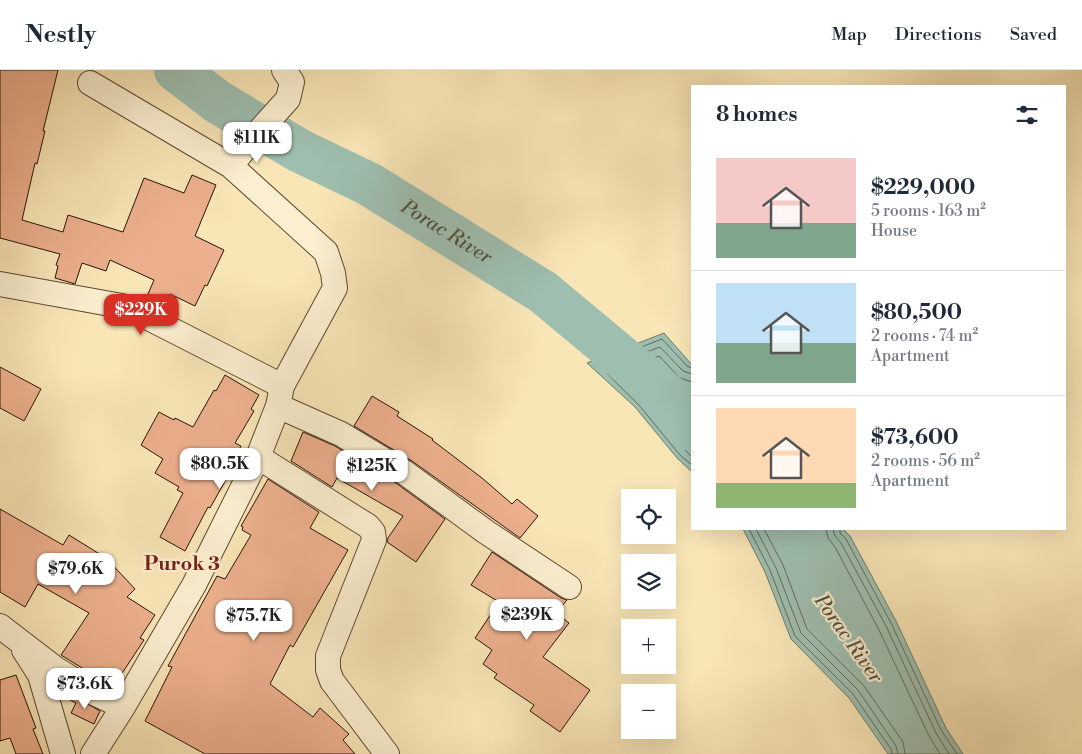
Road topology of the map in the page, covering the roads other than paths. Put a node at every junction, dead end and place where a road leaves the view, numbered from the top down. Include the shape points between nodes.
1 (284, 70) edge
2 (90, 83) dead end
3 (231, 166) junction
4 (0, 284) edge
5 (280, 396) junction
6 (258, 457) junction
7 (569, 586) dead end
8 (7, 631) edge
9 (122, 707) junction
10 (63, 754) edge
11 (93, 754) edge
12 (386, 754) edge

1 - 3 street via 292,82 288,99
2 - 3 street
3 - 5 street via 326,252 333,273 335,288
4 - 5 street via 127,307
5 - 6 street
5 - 7 street via 404,472 486,532
6 - 9 street via 194,585
6 - 12 street via 373,532 374,540 328,656 328,670 332,681
8 - 9 street via 56,669
8 - 10 street via 40,675
9 - 11 street

